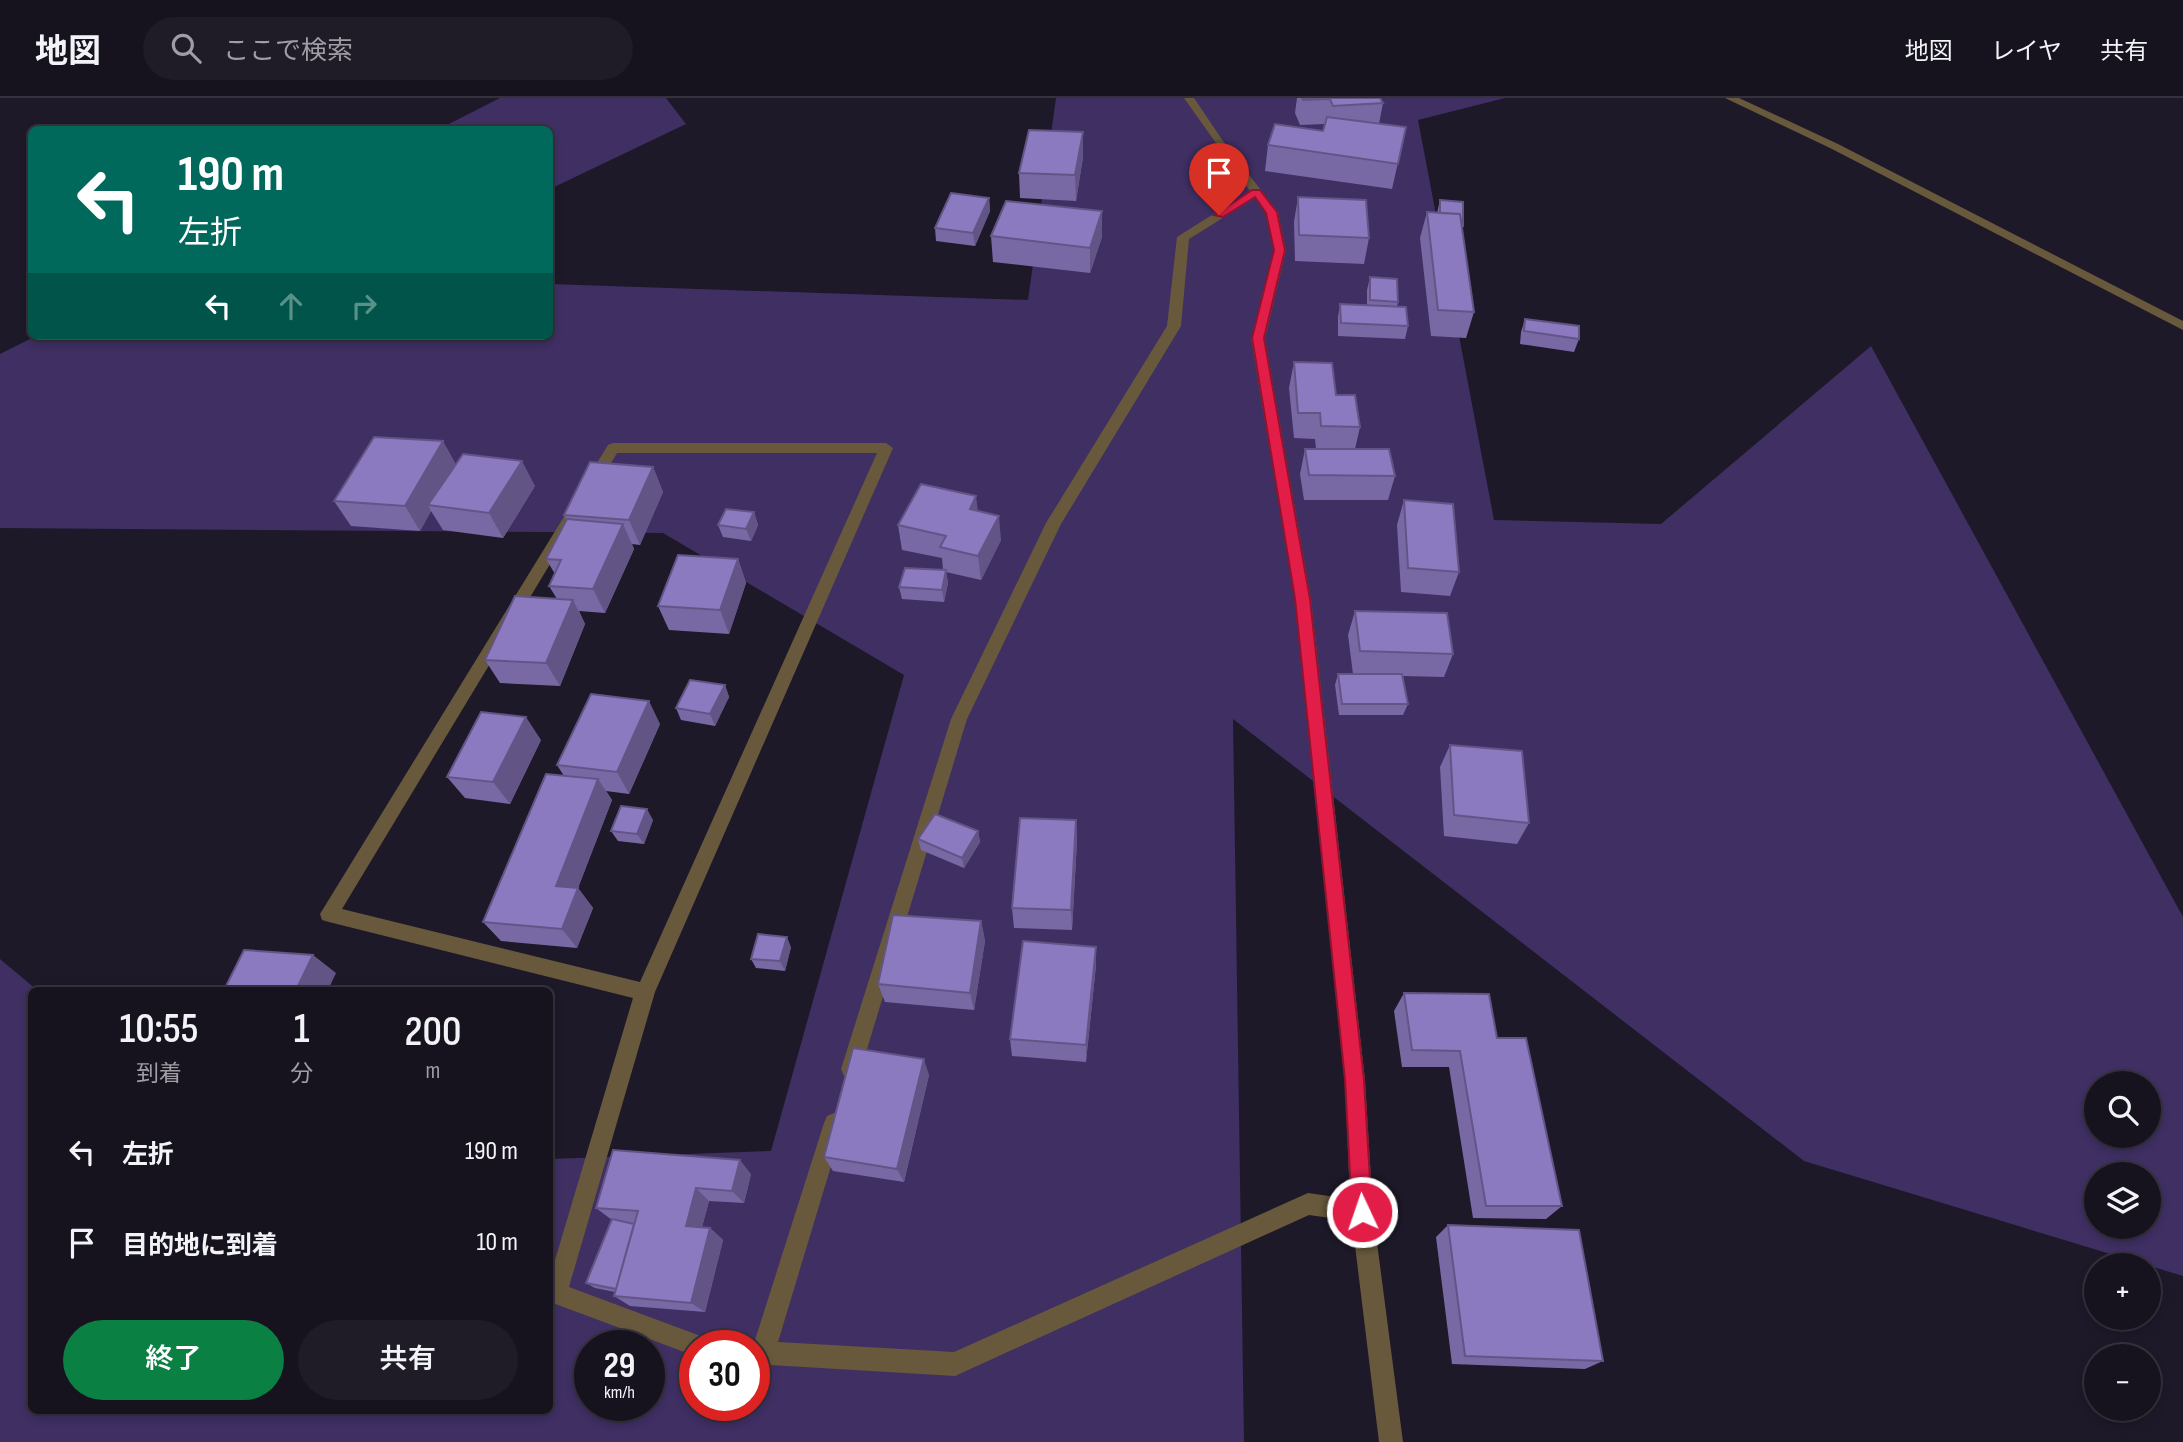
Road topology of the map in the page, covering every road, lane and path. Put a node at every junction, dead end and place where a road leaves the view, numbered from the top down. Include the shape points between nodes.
1 (1189, 98) edge
2 (1730, 98) edge
3 (1256, 192) junction
4 (2183, 326) edge
5 (645, 992) junction
6 (1362, 1212) junction
7 (766, 1330) edge
8 (679, 1339) edge
9 (770, 1353) edge
10 (1391, 1442) edge

1 - 3 street
2 - 4 street via 1834,146
3 - 6 street via 1272,212 1280,250 1258,338 1303,599 1355,1080
3 - 7 street via 1183,237 1174,326 1054,523 959,719
5 - 5 street via 673,929 886,448 613,448 329,914
5 - 8 street via 556,1293
6 - 9 street via 1308,1204 955,1364
6 - 10 street

